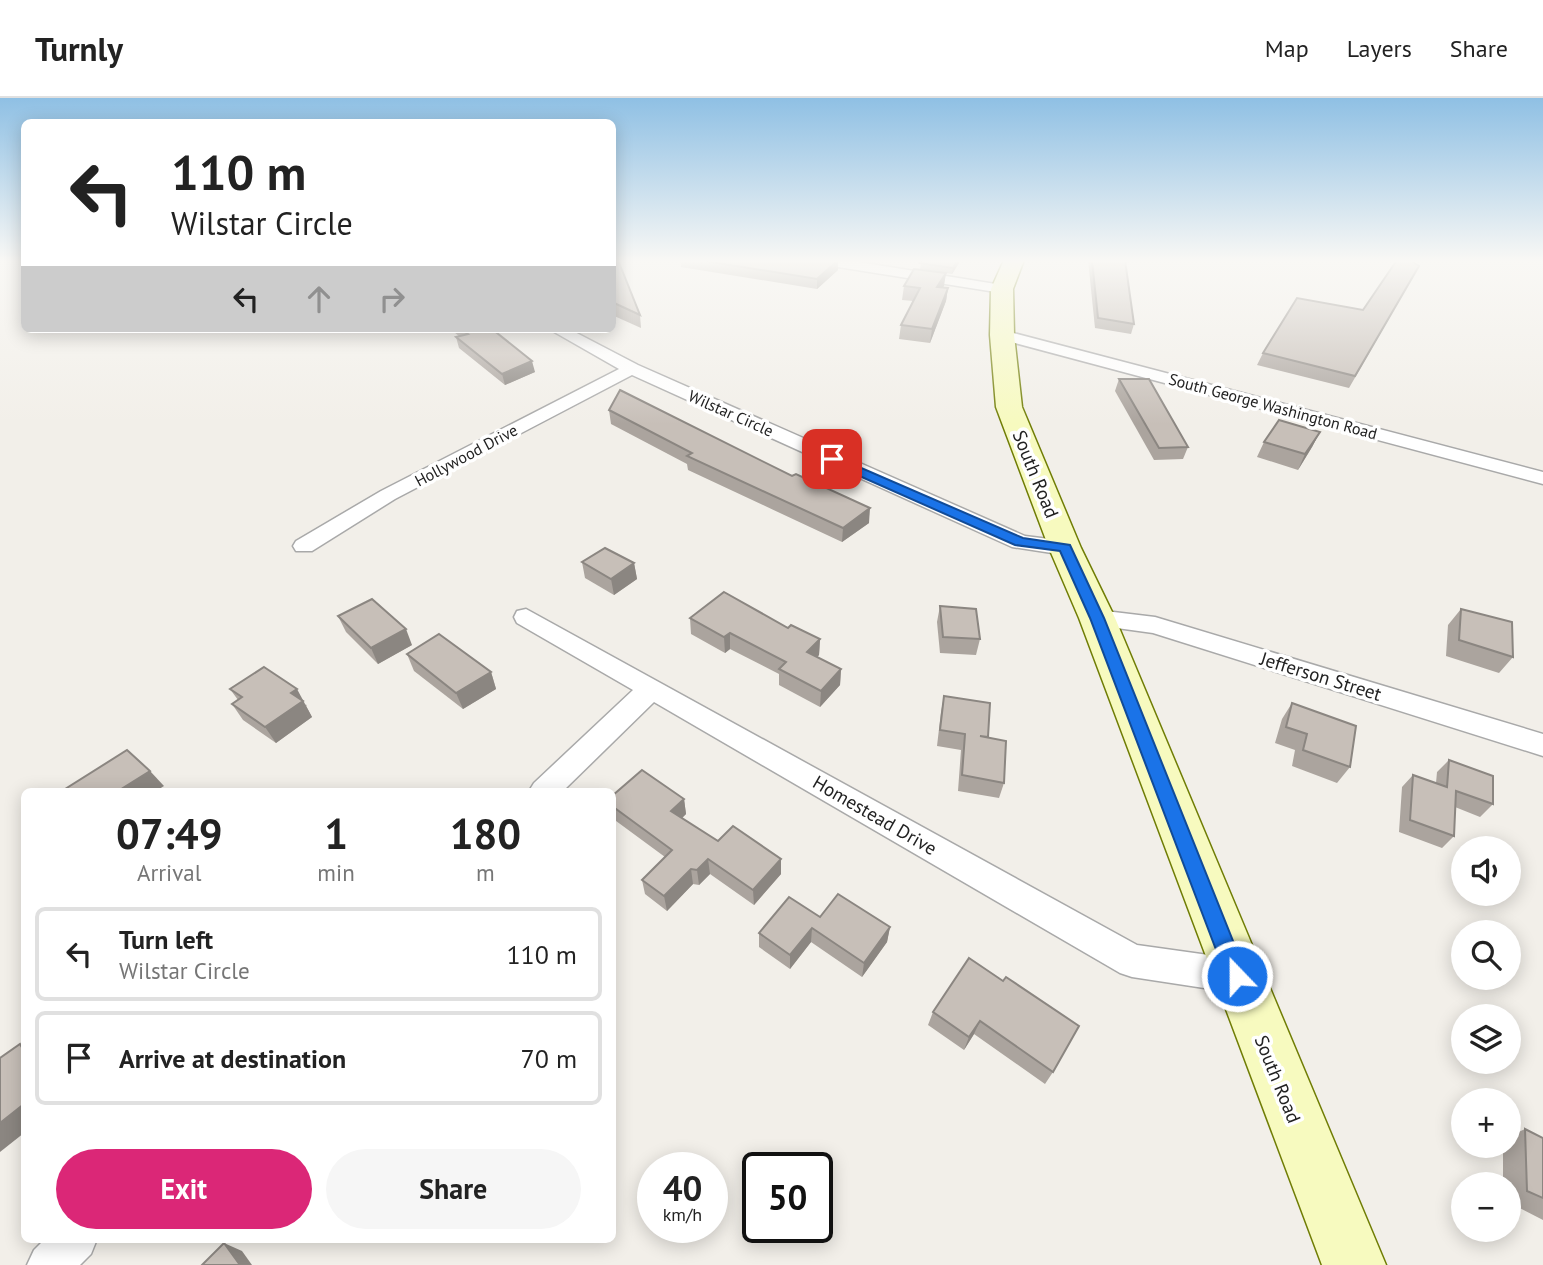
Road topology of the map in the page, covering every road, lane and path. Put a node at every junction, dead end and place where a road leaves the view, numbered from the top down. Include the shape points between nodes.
1 (1004, 314) edge
2 (564, 333) edge
3 (1002, 335) junction
4 (632, 369) junction
5 (1543, 478) edge
6 (304, 546) dead end
7 (1065, 548) junction
8 (526, 617) dead end
9 (1097, 618) junction
10 (652, 688) junction
11 (1543, 745) edge
12 (547, 788) edge
13 (1237, 976) junction
14 (72, 1243) edge
15 (49, 1265) edge
16 (1353, 1265) edge

1 - 3 main road, South Road
2 - 4 street, Wilstar Circle
3 - 5 street, South George Washington Road
3 - 7 main road, South Road via 1009,407
4 - 6 street, Hollywood Drive via 388,495
4 - 7 street, Wilstar Circle via 1020,542
7 - 9 main road, South Road
8 - 10 street, Homestead Drive
9 - 11 street, Jefferson Street via 1155,625
9 - 13 main road, South Road
10 - 12 street
10 - 13 street, Homestead Drive via 1132,961
13 - 16 main road, South Road
14 - 15 street

